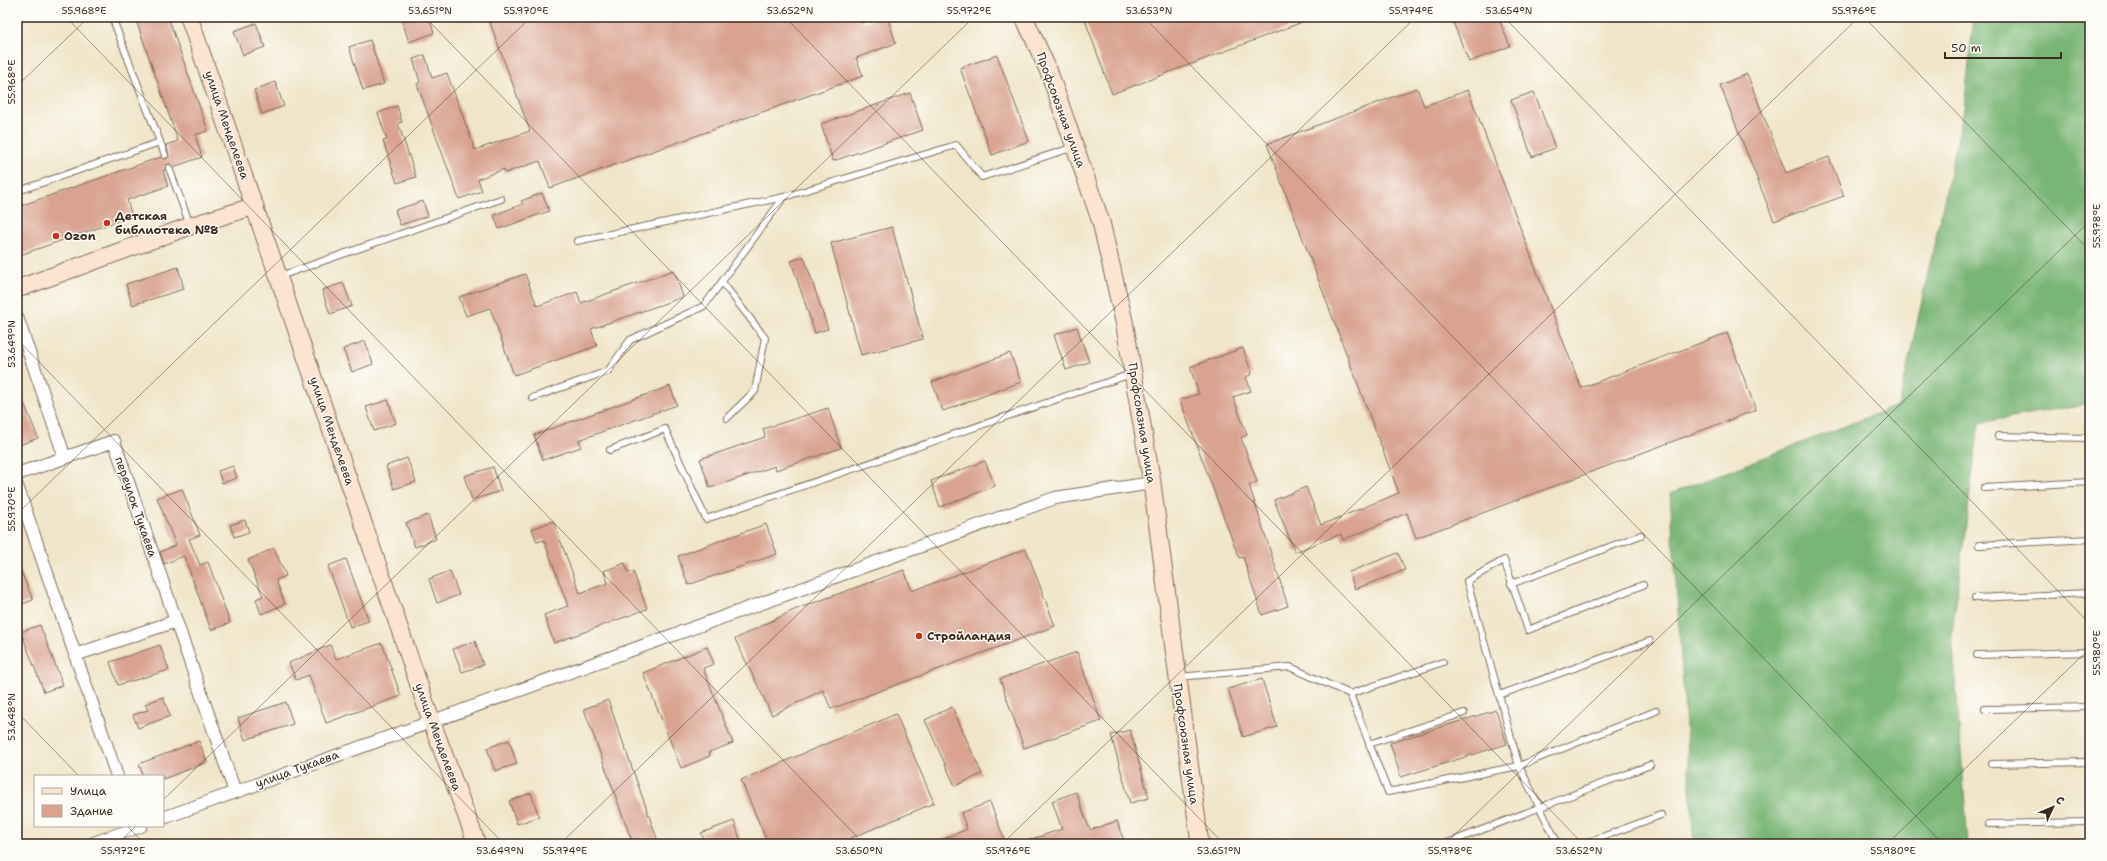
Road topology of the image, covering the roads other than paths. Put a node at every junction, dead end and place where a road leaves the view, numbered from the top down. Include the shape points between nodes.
1 (112, 17) edge
2 (190, 17) edge
3 (1024, 17) edge
4 (160, 142) junction
5 (1075, 147) junction
6 (165, 155) dead end
7 (169, 168) dead end
8 (17, 186) edge
9 (784, 197) junction
10 (501, 199) dead end
11 (255, 206) junction
12 (190, 226) junction
13 (577, 241) dead end
14 (279, 276) junction
15 (722, 282) junction
16 (17, 289) edge
17 (17, 317) edge
18 (1134, 372) junction
19 (532, 398) dead end
20 (727, 418) dead end
21 (1998, 436) dead end
22 (2090, 438) edge
23 (610, 450) dead end
24 (65, 458) junction
25 (17, 474) edge
26 (2090, 482) edge
27 (1152, 483) junction
28 (17, 486) edge
29 (1984, 488) dead end
30 (1641, 535) dead end
31 (2090, 539) edge
32 (1978, 545) dead end
33 (1512, 584) junction
34 (1643, 585) dead end
35 (2090, 593) edge
36 (1975, 598) dead end
37 (176, 621) junction
38 (1650, 641) dead end
39 (2090, 652) edge
40 (75, 655) junction
41 (1977, 655) dead end
42 (1443, 662) dead end
43 (1177, 678) junction
44 (1350, 694) junction
45 (1499, 695) junction
46 (2090, 707) edge
47 (1985, 709) dead end
48 (1656, 711) dead end
49 (1464, 713) dead end
50 (431, 720) junction
51 (1370, 744) junction
52 (2090, 762) edge
53 (1992, 764) dead end
54 (1650, 765) dead end
55 (1519, 766) junction
56 (117, 775) edge
57 (235, 792) junction
58 (1540, 807) junction
59 (1661, 815) dead end
60 (164, 818) edge
61 (2090, 822) edge
62 (1989, 824) dead end
63 (137, 827) edge
64 (91, 844) edge
65 (477, 844) edge
66 (1200, 844) edge
67 (1445, 844) edge
68 (1558, 844) edge
69 (1583, 844) edge

1 - 4 lane
2 - 11 street, улица Менделеева
3 - 5 street, Профсоюзная улица via 1049,72
4 - 6 lane
4 - 8 lane via 24,189
5 - 9 lane via 982,177 956,145
5 - 18 street, Профсоюзная улица via 1101,222
7 - 12 lane
9 - 13 lane
9 - 15 lane
10 - 14 lane
11 - 12 street
11 - 14 street, улица Менделеева
12 - 16 street
14 - 50 street, улица Менделеева
15 - 19 lane via 704,306 630,340 608,371
15 - 20 lane via 765,338 755,391
17 - 24 street
18 - 23 lane via 706,519 665,429
18 - 27 street, Профсоюзная улица
21 - 22 lane
24 - 25 street, переулок Тукаева
24 - 37 street, переулок Тукаева via 114,441
26 - 29 lane
27 - 43 street, Профсоюзная улица
27 - 50 street, улица Тукаева via 1055,498
28 - 40 street
30 - 33 lane
31 - 32 lane
33 - 34 lane via 1528,630
33 - 45 lane via 1504,560 1467,581
35 - 36 lane
37 - 40 street
37 - 57 street, переулок Тукаева
38 - 45 lane
39 - 41 lane
40 - 56 street
42 - 44 lane
43 - 44 lane via 1290,667
43 - 66 street, Профсоюзная улица
44 - 51 lane
45 - 55 lane
46 - 47 lane
48 - 55 lane
49 - 51 lane
50 - 57 street, улица Тукаева
50 - 65 street, улица Менделеева
51 - 55 lane via 1388,792
52 - 53 lane
54 - 58 lane
55 - 58 lane
57 - 60 street, улица Тукаева
58 - 67 lane
58 - 68 lane
59 - 69 lane
61 - 62 lane
63 - 64 street

